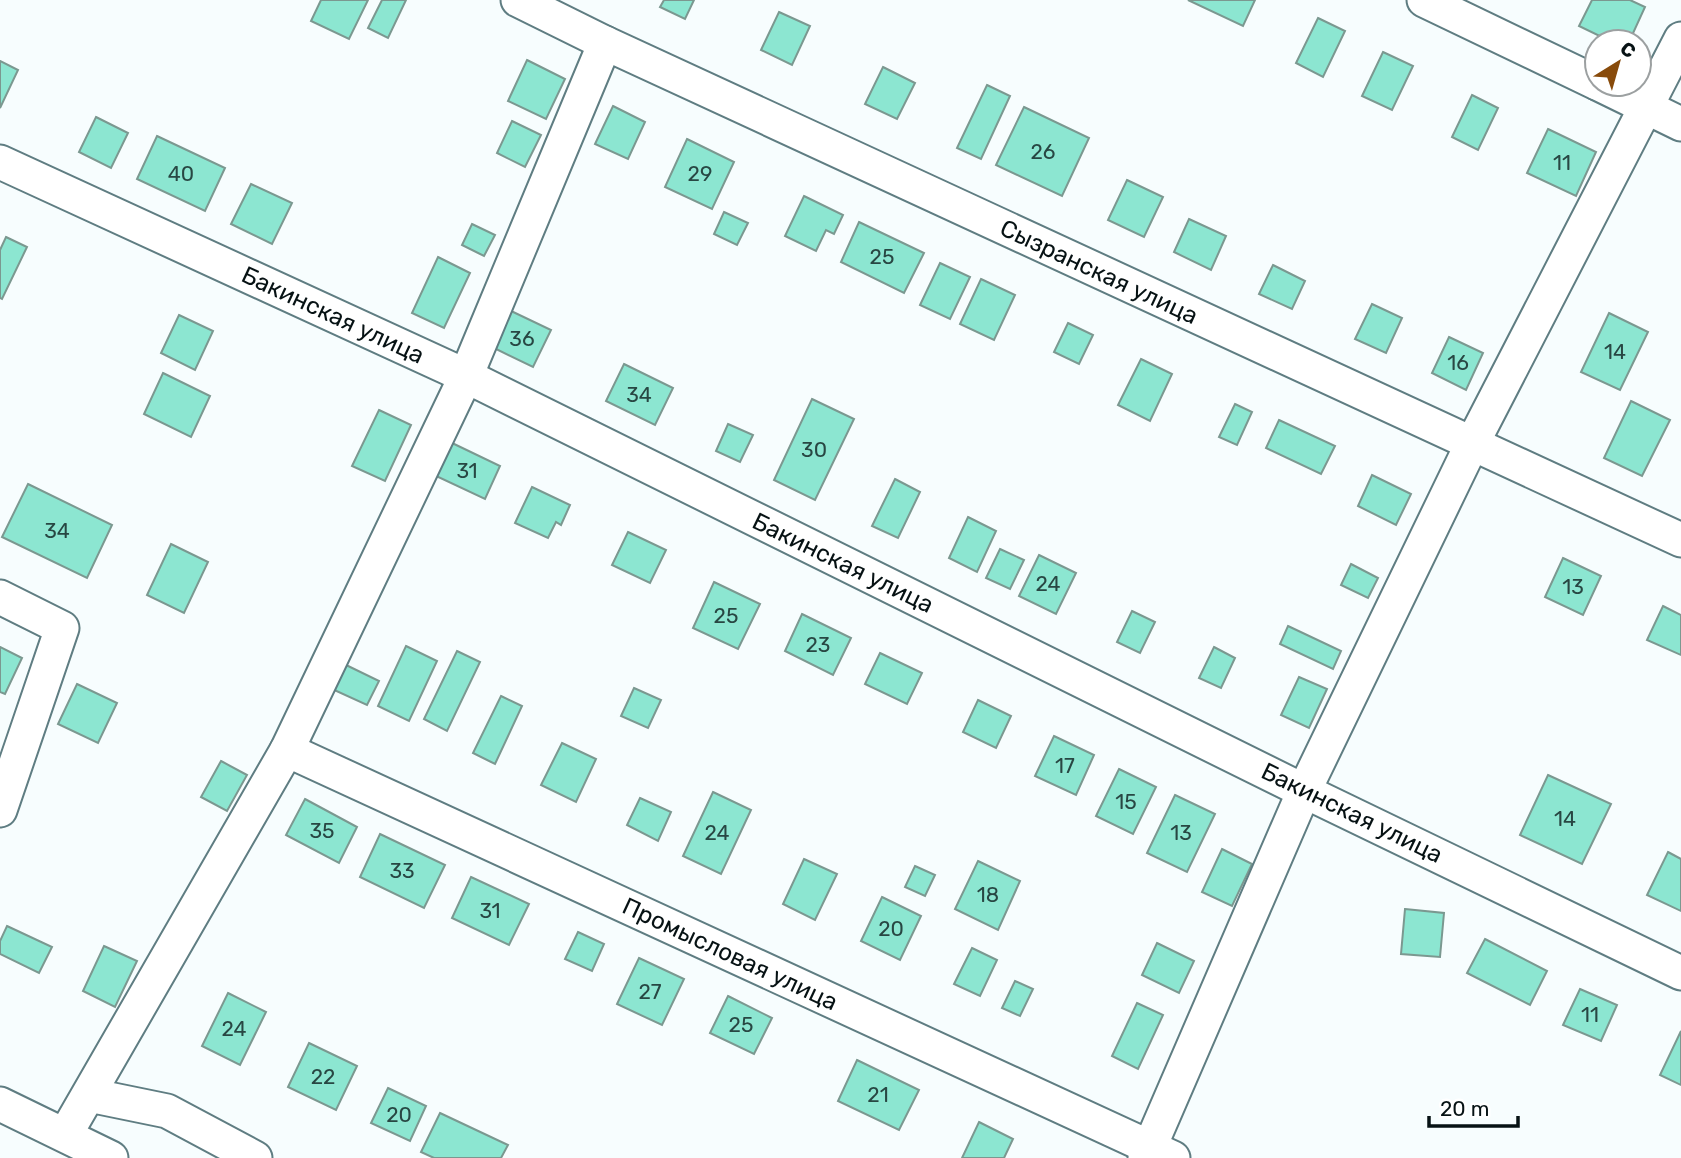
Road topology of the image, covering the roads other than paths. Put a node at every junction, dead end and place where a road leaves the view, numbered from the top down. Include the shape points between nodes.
1 (518, 0) edge
2 (1424, 0) edge
3 (1681, 39) edge
4 (605, 43) junction
5 (1583, 77) edge
6 (1627, 98) edge
7 (1646, 107) junction
8 (1681, 124) edge
9 (0, 162) edge
10 (466, 376) junction
11 (1472, 444) junction
12 (1681, 540) edge
13 (0, 597) edge
14 (287, 750) junction
15 (1304, 791) junction
16 (0, 810) edge
17 (1681, 974) edge
18 (89, 1095) junction
19 (0, 1104) edge
20 (65, 1135) junction
21 (1156, 1154) edge
22 (111, 1158) edge
23 (255, 1158) edge

1 - 4 street, Сызранская улица
2 - 5 street
3 - 7 street
4 - 10 street
4 - 11 street, Сызранская улица
6 - 7 street
7 - 8 street
7 - 11 street
9 - 10 street, Бакинская улица
10 - 14 street
10 - 15 street, Бакинская улица
11 - 12 street, Сызранская улица
11 - 15 street
13 - 16 street via 62,628
14 - 18 street
14 - 21 street, Промысловая улица
15 - 17 street, Бакинская улица
15 - 21 street
18 - 20 street
18 - 23 street via 167,1111
19 - 20 street
20 - 22 street

